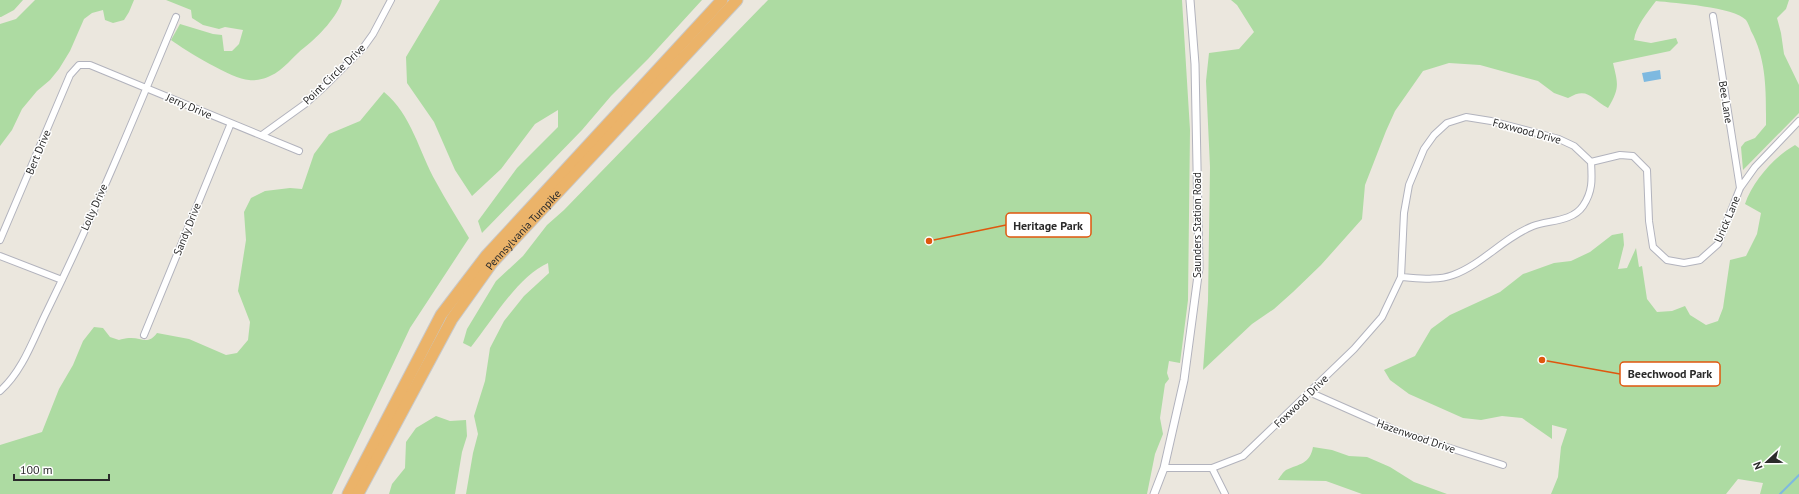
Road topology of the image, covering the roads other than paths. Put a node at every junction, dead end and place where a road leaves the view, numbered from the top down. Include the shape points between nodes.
1 (390, 0) edge
2 (722, 0) edge
3 (737, 0) edge
4 (1190, 0) edge
5 (1713, 16) dead end
6 (176, 17) dead end
7 (79, 65) joint
8 (147, 88) junction
9 (1799, 121) edge
10 (231, 123) junction
11 (262, 135) junction
12 (299, 150) dead end
13 (1591, 162) junction
14 (1740, 188) junction
15 (0, 240) edge
16 (0, 256) edge
17 (1401, 277) junction
18 (62, 280) junction
19 (144, 335) dead end
20 (0, 391) edge
21 (1309, 392) junction
22 (1503, 465) dead end
23 (1164, 468) junction
24 (1212, 468) junction
25 (348, 494) edge
26 (358, 494) edge
27 (1154, 494) edge
28 (1225, 494) edge

1 - 11 street, Point Circle Drive via 363,48 316,95
2 - 25 highway, Pennsylvania Turnpike via 486,256 450,303 441,315
3 - 26 highway, Pennsylvania Turnpike via 492,263 452,319
4 - 23 street, Saunders Station Road via 1195,64 1199,268 1184,380
5 - 14 street, Bee Lane
6 - 8 street, Lolly Drive
7 - 8 street, Jerry Drive via 90,65
7 - 15 street, Bert Drive via 70,75
8 - 10 street, Jerry Drive
8 - 18 street, Lolly Drive
9 - 14 street, Urick Lane via 1754,167
10 - 11 street, Jerry Drive
10 - 19 street, Sandy Drive
11 - 12 street, Jerry Drive
13 - 14 street, Urick Lane via 1620,155 1633,156 1647,170 1653,247 1667,260 1684,263 1700,260 1718,244
13 - 17 street via 1592,188 1582,207 1568,218 1517,233 1471,267 1451,276
13 - 17 street, Foxwood Drive via 1574,146 1538,133 1466,117 1447,123 1424,148 1409,185 1404,213
16 - 18 street
17 - 21 street, Foxwood Drive via 1382,317 1354,349
18 - 20 street, Lolly Drive via 15,376
21 - 22 street, Hazenwood Drive via 1397,431
21 - 24 street, Foxwood Drive via 1243,456
23 - 24 street, Foxwood Drive
23 - 27 street, Saunders Station Road
24 - 28 street

